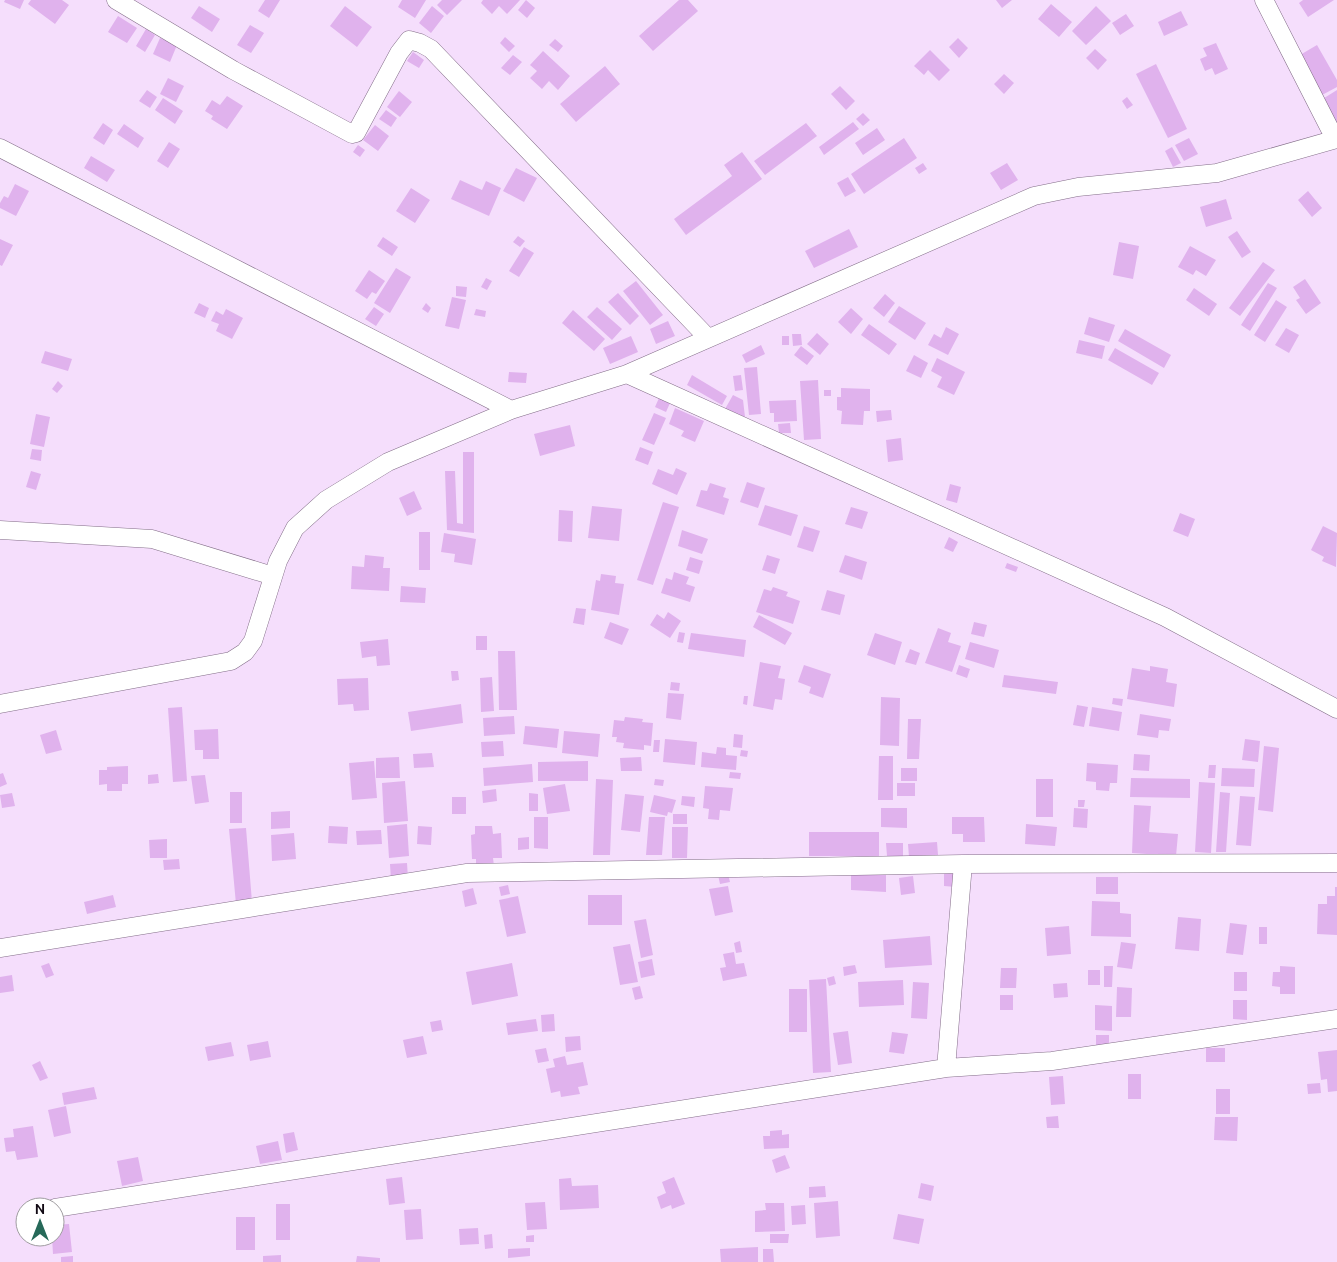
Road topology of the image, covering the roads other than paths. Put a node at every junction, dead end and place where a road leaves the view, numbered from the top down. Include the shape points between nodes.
1 (116, 0) edge
2 (1264, 0) edge
3 (1336, 139) edge
4 (0, 148) edge
5 (708, 338) junction
6 (627, 374) junction
7 (511, 410) junction
8 (0, 530) edge
9 (273, 576) junction
10 (0, 704) edge
11 (1337, 709) edge
12 (1337, 863) edge
13 (962, 864) junction
14 (0, 948) edge
15 (1337, 1019) edge
16 (946, 1068) junction
17 (65, 1206) edge

1 - 5 street via 232,70 352,134 356,133 399,53 409,40 420,43 430,49
2 - 3 street
3 - 5 street via 1217,173 1078,187 1034,196
4 - 7 street
5 - 6 street
6 - 7 street
6 - 11 street via 1165,617
7 - 9 street via 388,462 326,500 295,528
8 - 9 street via 152,540
9 - 10 street via 253,641 245,652 231,661
12 - 13 street
13 - 14 street via 467,873
13 - 16 street
15 - 16 street via 1052,1061
16 - 17 street

